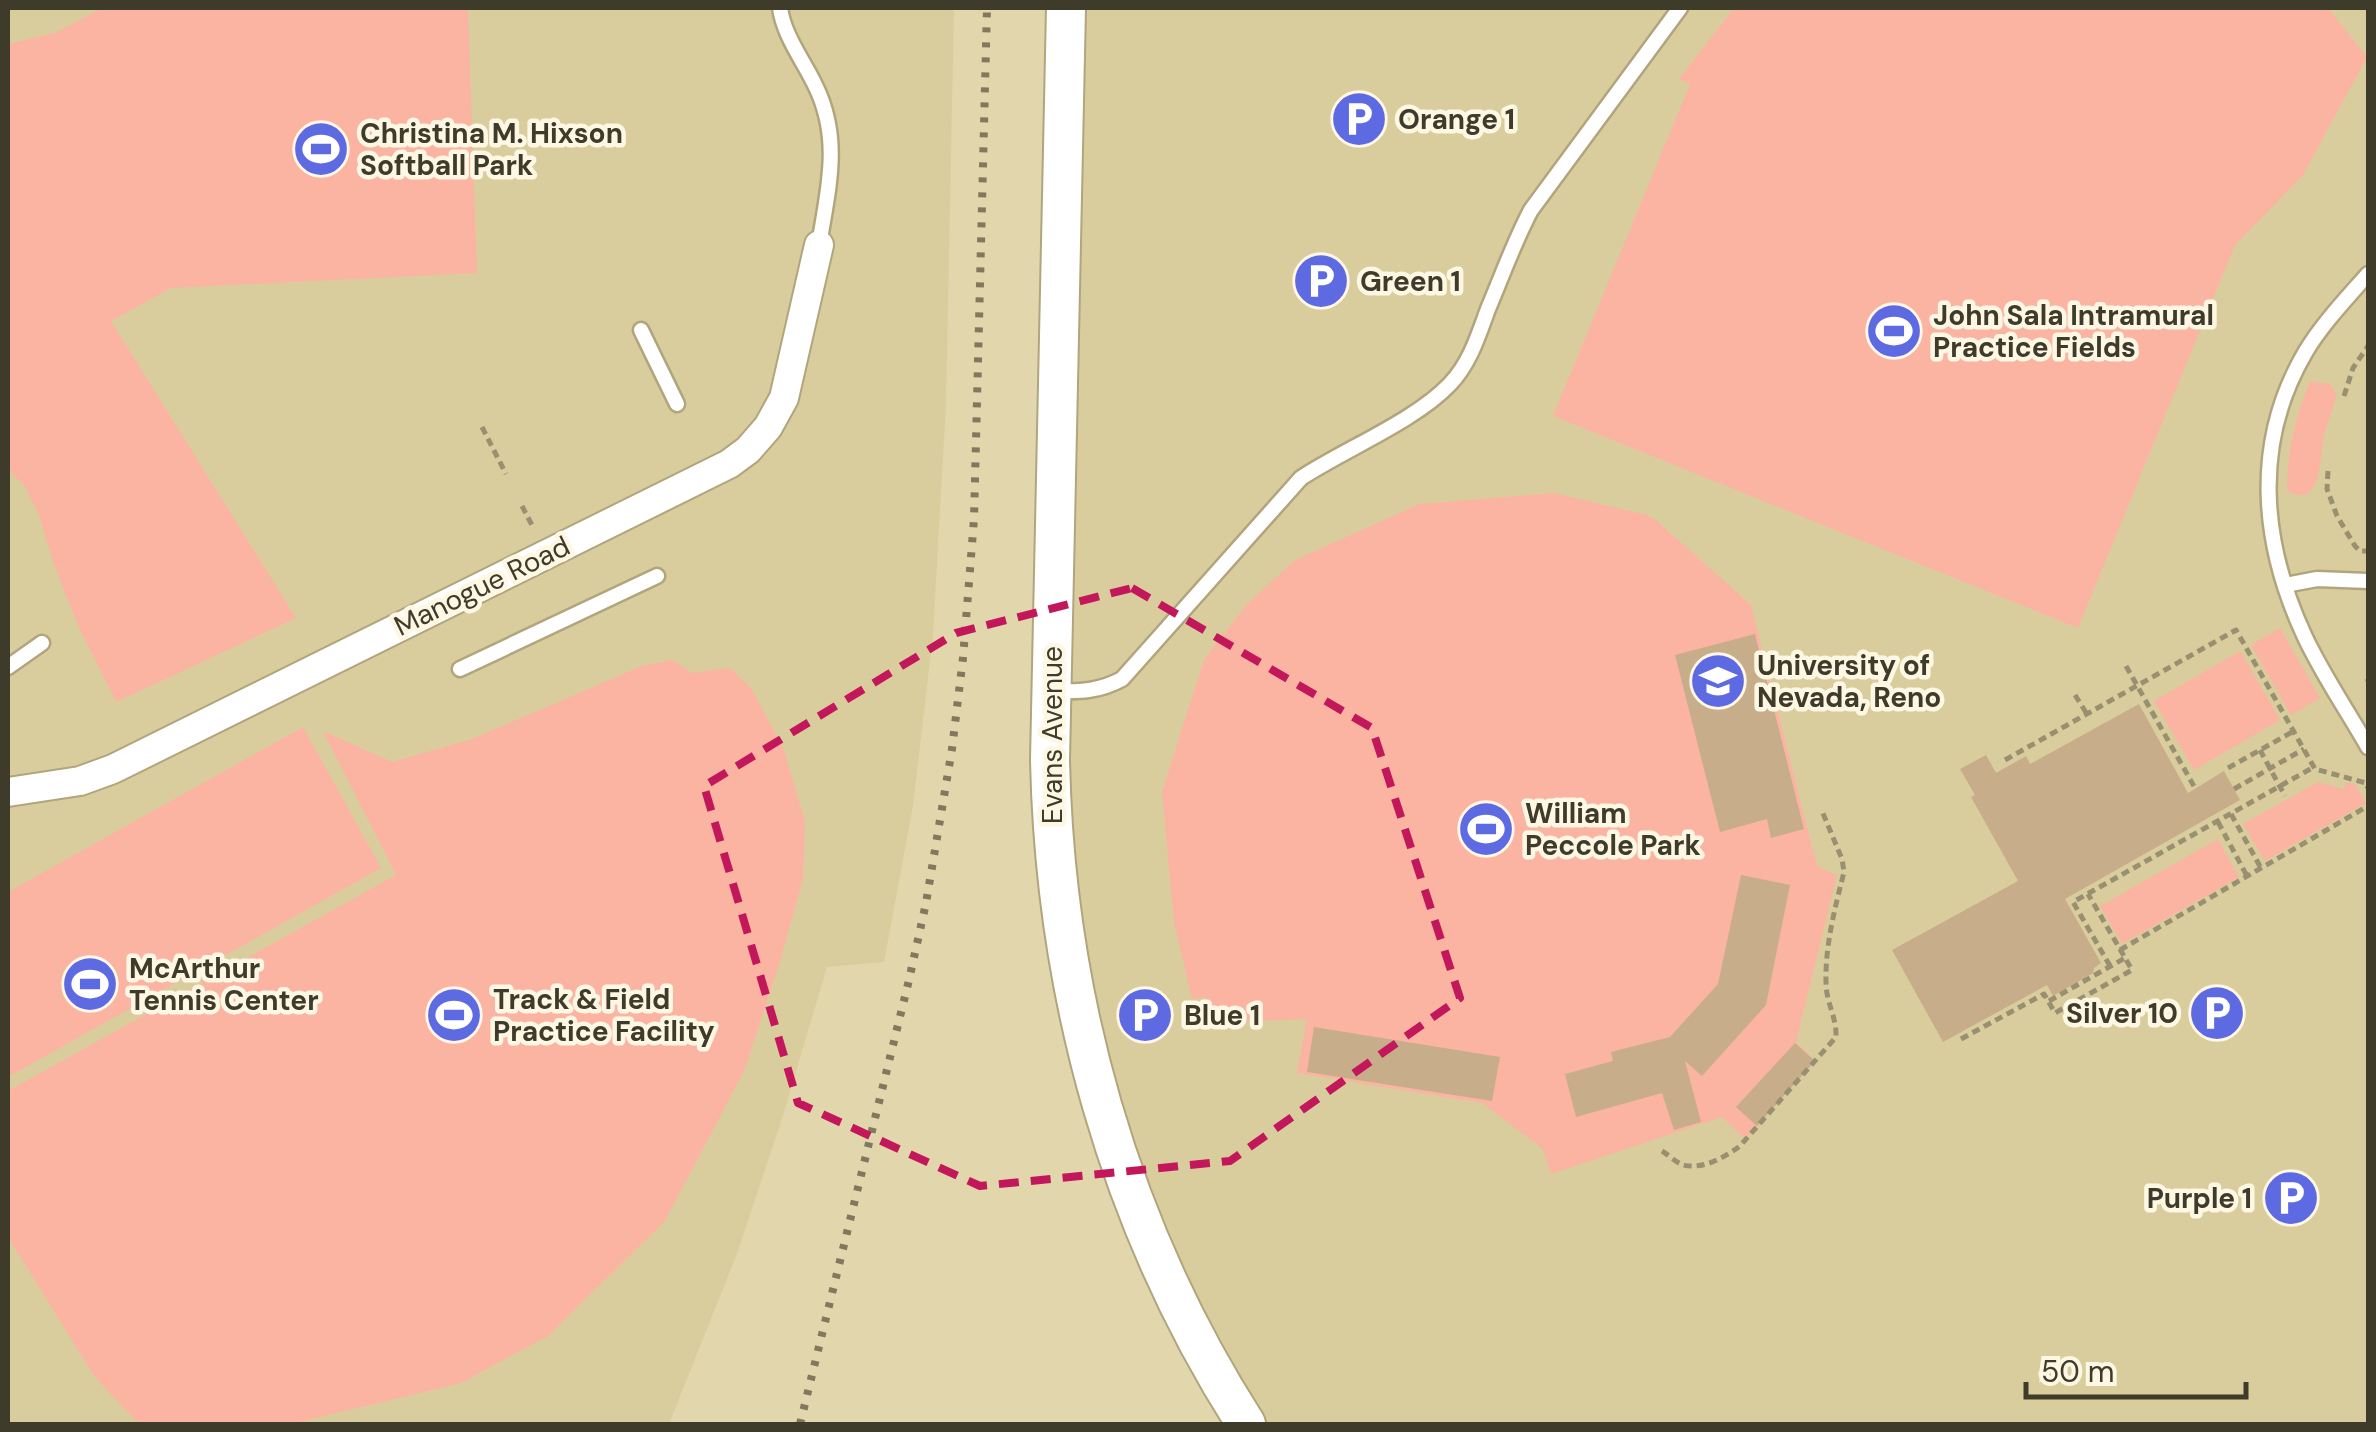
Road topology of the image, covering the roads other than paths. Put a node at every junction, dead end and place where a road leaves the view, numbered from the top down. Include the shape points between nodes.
1 (780, 8) edge
2 (1066, 8) edge
3 (1680, 8) edge
4 (819, 245) joint
5 (2368, 274) edge
6 (641, 330) dead end
7 (677, 404) dead end
8 (657, 576) dead end
9 (2368, 582) edge
10 (2284, 586) junction
11 (42, 643) dead end
12 (8, 667) edge
13 (460, 668) dead end
14 (1050, 691) junction
15 (2366, 739) edge
16 (8, 792) edge
17 (1246, 1424) edge

1 - 4 lane via 826,112 832,144
2 - 14 street, Evans Avenue
3 - 14 lane via 1530,210 1468,359 1450,384 1301,478 1122,679 1106,688
4 - 16 street, Manogue Road via 784,398 768,427 729,464 113,769 80,782
5 - 10 lane via 2307,350 2273,442 2268,507
6 - 7 lane
8 - 13 lane
9 - 10 lane via 2317,578
10 - 15 lane via 2305,637
11 - 12 lane
14 - 17 street, Evans Avenue via 1054,864 1091,1068 1143,1226

